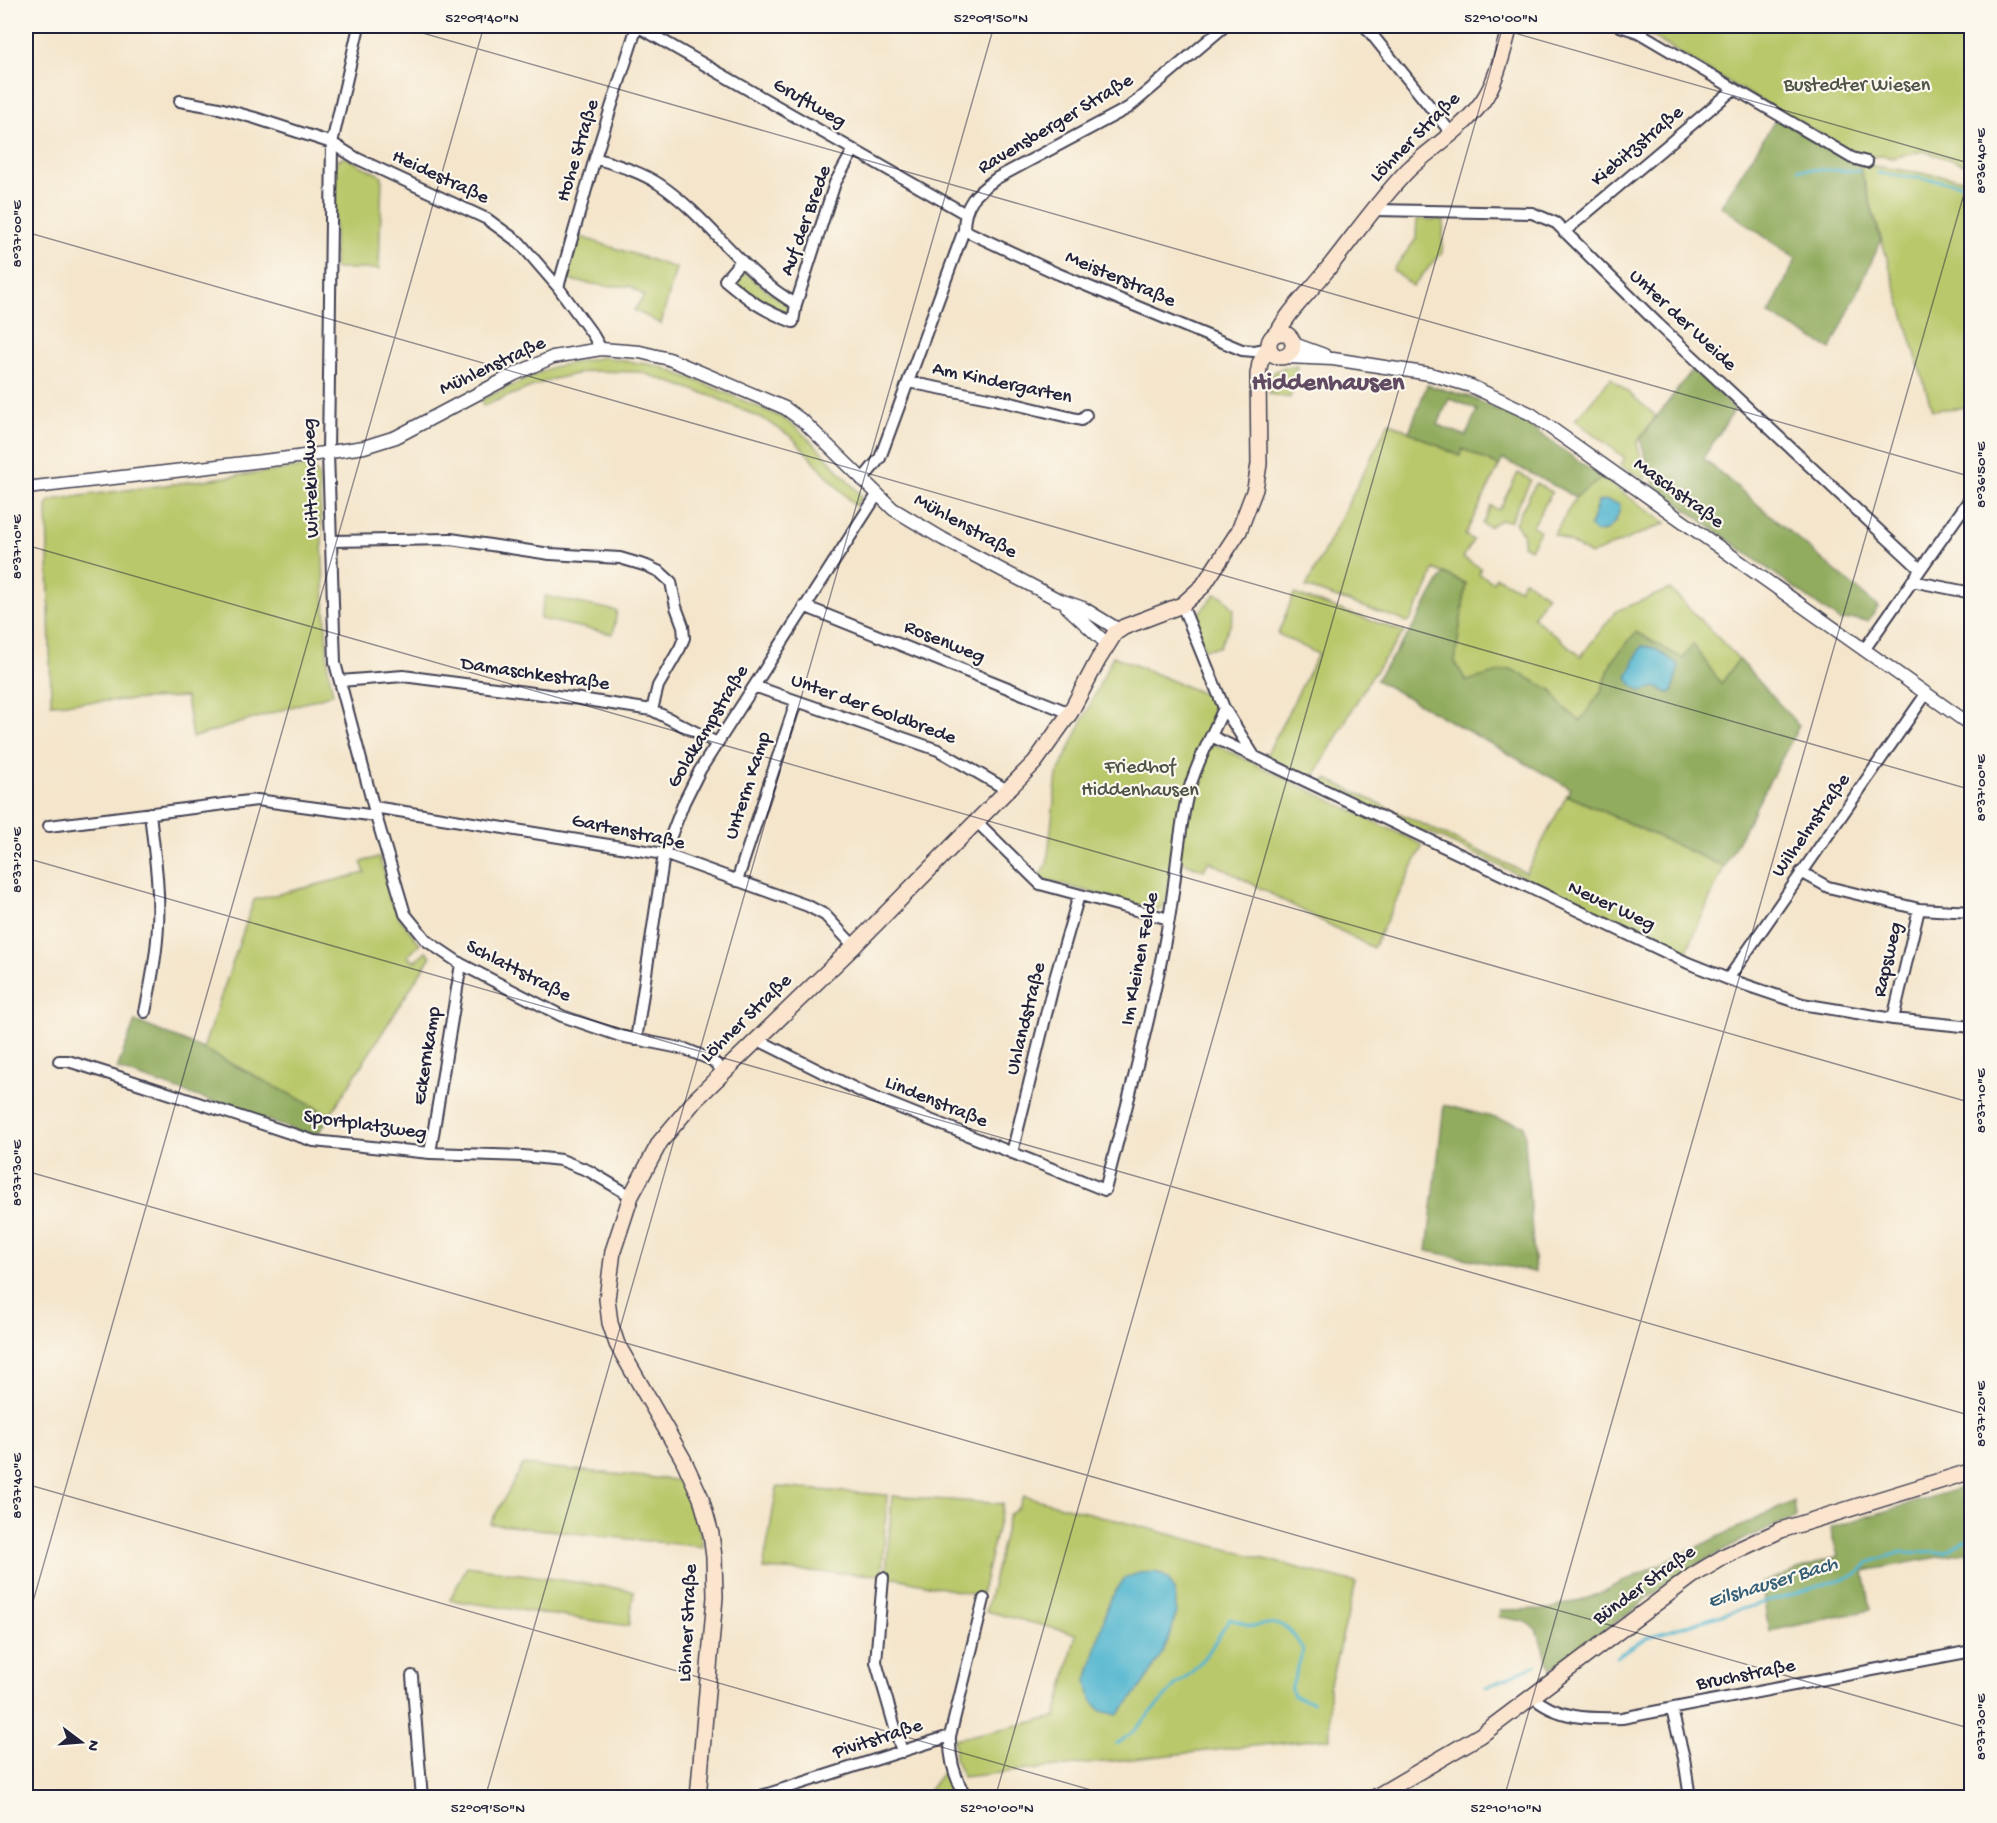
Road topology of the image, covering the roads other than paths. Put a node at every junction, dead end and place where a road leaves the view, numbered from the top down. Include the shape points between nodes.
1 (358, 26) edge
2 (637, 26) edge
3 (1225, 26) edge
4 (1365, 26) edge
5 (1510, 26) edge
6 (1620, 26) edge
7 (1734, 89) junction
8 (180, 101) dead end
9 (1452, 134) junction
10 (332, 143) junction
11 (853, 151) junction
12 (595, 158) junction
13 (1866, 162) dead end
14 (1375, 210) junction
15 (964, 213) junction
16 (963, 230) junction
17 (1564, 232) junction
18 (741, 261) junction
19 (558, 287) junction
20 (796, 304) junction
21 (1280, 346) junction
22 (601, 349) junction
23 (908, 382) junction
24 (1086, 415) dead end
25 (328, 453) junction
26 (862, 480) junction
27 (26, 488) edge
28 (877, 495) junction
29 (1971, 496) edge
30 (332, 541) junction
31 (1920, 569) junction
32 (1912, 581) junction
33 (1971, 592) edge
34 (1057, 598) junction
35 (1182, 605) junction
36 (804, 606) junction
37 (1119, 630) junction
38 (1107, 644) junction
39 (1864, 650) junction
40 (340, 681) junction
41 (754, 686) junction
42 (1926, 694) junction
43 (796, 702) junction
44 (1224, 708) junction
45 (652, 710) junction
46 (1070, 713) junction
47 (1971, 726) edge
48 (1211, 736) junction
49 (717, 743) junction
50 (1255, 757) junction
51 (1009, 791) junction
52 (375, 812) junction
53 (150, 813) junction
54 (977, 822) junction
55 (49, 826) dead end
56 (664, 854) junction
57 (1801, 872) junction
58 (736, 881) junction
59 (1079, 895) junction
60 (1919, 909) junction
61 (1971, 912) edge
62 (1169, 919) junction
63 (854, 946) junction
64 (461, 964) junction
65 (1728, 979) junction
66 (145, 1012) dead end
67 (1893, 1019) junction
68 (1971, 1026) edge
69 (756, 1039) junction
70 (636, 1040) junction
71 (59, 1061) dead end
72 (723, 1071) junction
73 (430, 1153) junction
74 (1012, 1153) junction
75 (1105, 1190) joint
76 (632, 1196) junction
77 (1971, 1471) edge
78 (883, 1578) dead end
79 (984, 1599) dead end
80 (1971, 1651) edge
81 (412, 1676) dead end
82 (1532, 1696) junction
83 (1672, 1710) junction
84 (950, 1736) junction
85 (902, 1752) junction
86 (1382, 1796) edge
87 (422, 1797) edge
88 (698, 1797) edge
89 (755, 1797) edge
90 (967, 1797) edge
91 (1690, 1797) edge

1 - 10 street
2 - 11 street, Gruftweg
2 - 12 street, Hohe Straße
3 - 15 street, Ravensberger Straße via 1128,108 997,178 982,189
4 - 9 street
5 - 9 main road, Löhner Straße via 1483,101
6 - 7 street via 1638,32
7 - 13 street via 1852,158
7 - 17 street, Kiebitzstraße
8 - 10 street, Heidestraße via 219,108
9 - 14 main road, Löhner Straße via 1409,170
10 - 19 street, Heidestraße via 487,219 520,243
10 - 25 street, Wittekindweg
11 - 15 street, Gruftweg
11 - 20 street, Auf der Brede via 835,183
12 - 18 street, Auf der Brede via 633,170 659,184
12 - 19 street, Hohe Straße
14 - 17 street, Unter der Weide via 1532,213 1550,220
14 - 21 main road, Löhner Straße via 1306,296
15 - 16 street
16 - 21 street, Meisterstraße via 1242,350
16 - 23 street
17 - 31 street, Unter der Weide
18 - 20 street, Auf der Brede via 778,294
18 - 20 street, Auf der Brede via 725,280 748,300 793,322
19 - 22 street, Heidestraße
21 - 35 main road, Löhner Straße via 1268,367 1259,400 1259,464 1248,510 1218,565
21 - 39 street, Maschstraße via 1454,380 1523,410
22 - 25 street, Mühlenstraße via 553,357 396,436
22 - 26 street, Mühlenstraße via 669,359 784,408 804,422
23 - 24 street, Am Kindergarten via 1081,420
23 - 26 street via 880,458
25 - 27 street, Mühlenstraße
25 - 30 street, Wittekindweg
26 - 28 street, Mühlenstraße
28 - 34 street, Mühlenstraße via 943,539
28 - 36 street, Goldkampstraße
29 - 31 street
30 - 40 street, Wittekindweg via 335,663
30 - 45 street via 451,539 550,554 620,558 660,572 671,582 684,638 658,686
31 - 32 street
32 - 33 street
32 - 39 street
34 - 37 street, Mühlenstraße via 1083,608
34 - 38 street, Mühlenstraße
35 - 37 main road, Löhner Straße
35 - 44 street
36 - 41 street, Goldkampstraße
36 - 46 street, Rosenweg
37 - 38 main road, Löhner Straße
38 - 46 main road, Löhner Straße
39 - 42 street, Maschstraße
40 - 45 street, Damaschkestraße via 403,676
40 - 52 street, Wittekindweg
41 - 43 street, Unter der Goldbrede
41 - 49 street, Goldkampstraße
42 - 47 street, Maschstraße
42 - 57 street, Wilhelmstraße
43 - 51 street, Unter der Goldbrede via 938,750
43 - 58 street, Unterm Kamp
44 - 48 street
44 - 50 street
45 - 49 street, Damaschkestraße
46 - 51 main road, Löhner Straße
48 - 50 street, Neuer Weg
48 - 62 street, Im Kleinen Felde via 1188,794
49 - 56 street, Goldkampstraße via 684,802
50 - 65 street, Neuer Weg
51 - 54 main road, Löhner Straße
52 - 53 street via 257,800
52 - 56 street, Gartenstraße
52 - 64 street, Schlattstraße via 405,914 427,941
53 - 55 street
53 - 66 street via 158,923
54 - 59 street via 1040,885
54 - 63 main road, Löhner Straße
56 - 58 street, Gartenstraße
56 - 70 street, Goldkampstraße
57 - 60 street via 1828,887
57 - 65 street, Wilhelmstraße
58 - 63 street, Gartenstraße via 825,915
59 - 62 street
59 - 74 street, Uhlandstraße
60 - 61 street
60 - 67 street, Rapsweg
62 - 75 street, Im Kleinen Felde
63 - 69 main road, Löhner Straße
64 - 70 street, Schlattstraße via 562,1016
64 - 73 street, Eckernkamp
65 - 67 street, Neuer Weg via 1802,1004
67 - 68 street, Neuer Weg
69 - 72 main road, Löhner Straße
69 - 74 street, Lindenstraße via 868,1095
70 - 72 street, Schlattstraße via 685,1049 712,1060
71 - 73 street, Sportplatzweg via 314,1141
72 - 76 main road, Löhner Straße via 660,1142
73 - 76 street, Sportplatzweg via 561,1160
74 - 75 street, Lindenstraße
76 - 88 main road, Löhner Straße via 613,1251 607,1299 610,1323 617,1344 693,1479 706,1514 714,1557 715,1597
77 - 82 main road, Bünder Straße via 1781,1530 1727,1555 1692,1576
78 - 85 street via 876,1662
79 - 84 street
80 - 83 street, Bruchstraße
81 - 87 street
82 - 83 street, Bruchstraße via 1539,1704 1586,1719
82 - 86 main road, Bünder Straße via 1481,1735
83 - 91 street
84 - 85 street, Pivitstraße
84 - 90 street, Pivitstraße via 952,1768
85 - 89 street, Pivitstraße

